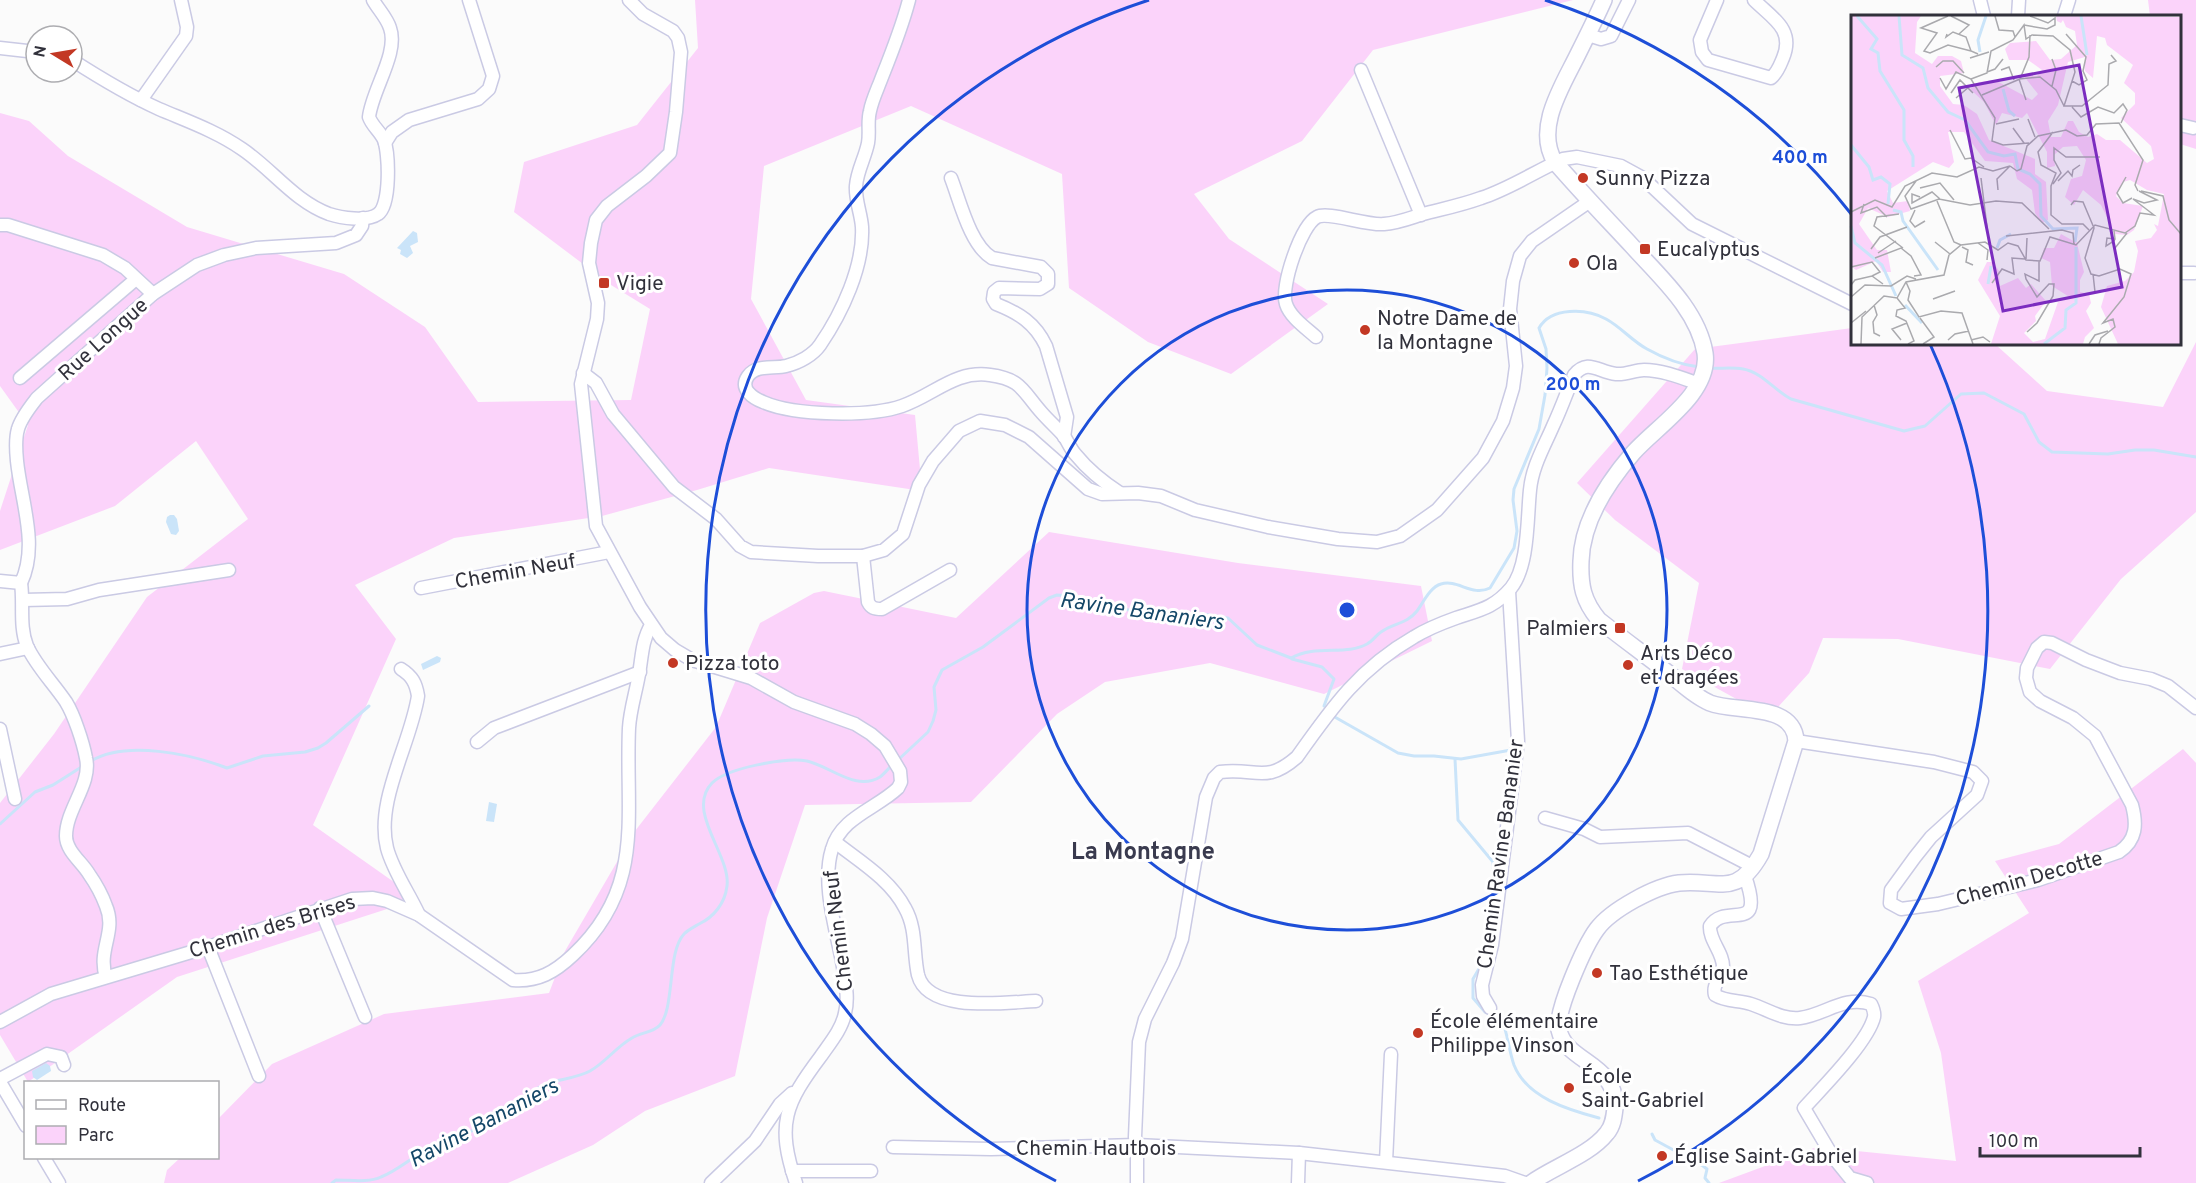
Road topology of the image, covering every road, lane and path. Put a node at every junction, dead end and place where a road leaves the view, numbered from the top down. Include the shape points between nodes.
1 (181, 0) edge
2 (373, 0) edge
3 (469, 0) edge
4 (629, 0) edge
5 (909, 0) edge
6 (1604, 0) edge
7 (1629, 0) edge
8 (1716, 0) edge
9 (1754, 0) edge
10 (1980, 0) edge
11 (2019, 0) edge
12 (2069, 0) edge
13 (1984, 15) edge
14 (2018, 15) edge
15 (2064, 15) edge
16 (1588, 35) junction
17 (0, 48) edge
18 (24, 51) edge
19 (84, 68) edge
20 (1361, 70) dead end
21 (141, 100) junction
22 (2181, 125) edge
23 (2193, 128) dead end
24 (385, 143) junction
25 (1555, 162) junction
26 (951, 178) dead end
27 (1590, 201) junction
28 (1420, 215) junction
29 (363, 218) junction
30 (0, 225) edge
31 (2181, 273) edge
32 (2194, 273) dead end
33 (136, 279) junction
34 (153, 294) junction
35 (1851, 304) edge
36 (1316, 337) dead end
37 (583, 373) junction
38 (20, 378) dead end
39 (1700, 381) junction
40 (1064, 437) junction
41 (1121, 494) junction
42 (609, 552) junction
43 (863, 556) junction
44 (229, 570) dead end
45 (950, 570) dead end
46 (0, 581) edge
47 (21, 583) junction
48 (422, 588) dead end
49 (1509, 591) junction
50 (23, 600) junction
51 (651, 625) junction
52 (28, 648) junction
53 (0, 654) edge
54 (401, 669) dead end
55 (640, 672) junction
56 (2196, 708) edge
57 (0, 729) edge
58 (1796, 741) junction
59 (477, 742) dead end
60 (15, 799) dead end
61 (1545, 818) dead end
62 (835, 842) junction
63 (1749, 872) junction
64 (320, 908) junction
65 (419, 915) junction
66 (208, 947) junction
67 (106, 977) junction
68 (1036, 1001) dead end
69 (1490, 1008) dead end
70 (365, 1017) dead end
71 (0, 1022) edge
72 (1391, 1054) dead end
73 (64, 1065) dead end
74 (259, 1076) dead end
75 (0, 1081) edge
76 (795, 1091) junction
77 (24, 1123) edge
78 (1137, 1145) junction
79 (893, 1147) dead end
80 (1299, 1153) junction
81 (45, 1159) edge
82 (1386, 1162) junction
83 (871, 1171) dead end
84 (794, 1177) edge
85 (59, 1183) edge
86 (711, 1183) edge
87 (1137, 1183) edge
88 (1298, 1183) edge
89 (1525, 1183) edge
90 (1531, 1183) edge
91 (1867, 1183) edge

1 - 21 street via 188,27 186,36
2 - 24 street via 390,27 392,38 369,117
3 - 24 street via 494,75 489,89 478,99 409,120 392,132
4 - 37 street via 642,14 673,31 678,38 681,52 673,141 664,161 607,206 596,220 589,263 598,303 597,319
5 - 40 street via 870,110 868,141 856,187 862,244 846,298 811,355 786,367 755,370 748,375 746,390 751,397 776,408 860,413 900,407 971,374 991,375 1013,380
6 - 16 main road
7 - 16 street via 1611,36 1601,39
8 - 9 street via 1700,40 1701,52 1708,60 1771,78 1776,74 1788,38
10 - 13 street
11 - 14 street
12 - 15 street
16 - 25 main road via 1557,96 1551,118 1548,143
17 - 18 street
19 - 21 street
20 - 28 street
21 - 29 street via 242,149 314,206 330,214
22 - 23 street
24 - 29 street, Rue Longue via 388,192 377,215
25 - 27 main road
25 - 28 street via 1483,198
25 - 35 street via 1577,157 1621,166 1643,178 1692,224
26 - 40 street via 974,237 985,254 1041,267 1048,273 1048,284 1040,289 999,288 993,299 1032,324 1041,335 1067,417
27 - 39 main road via 1674,292 1694,322 1706,360
27 - 41 street via 1532,241 1520,256 1510,309 1516,366 1503,421 1483,458 1457,488 1437,510 1400,536 1377,542 1302,534 1195,510 1161,496
28 - 36 street via 1382,225 1329,215 1312,220 1285,282 1284,295 1290,312
29 - 34 street, Rue Longue via 356,234 346,240 256,248 224,255 197,265
30 - 33 street via 103,255
31 - 32 street
33 - 34 street
33 - 38 street
34 - 47 street, Rue Longue via 37,398 18,429 16,455 29,559
37 - 42 street via 582,399 594,513
37 - 43 street via 597,382 613,414 674,487 716,519 740,546 751,552
39 - 49 street via 1645,370 1616,374 1588,366 1579,369 1534,469 1526,541 1518,574
39 - 58 main road via 1688,399 1634,452 1602,496 1584,540 1583,591 1599,620 1699,697 1719,706 1779,715 1789,724
40 - 41 street via 1098,479
41 - 43 street via 1088,489 1029,437 1005,425 980,421 959,431 933,461 919,485 903,534 884,550
42 - 48 street, Chemin Neuf
42 - 51 street
43 - 45 street via 868,602 875,609 882,609
44 - 50 street via 99,590 67,599
46 - 47 street
47 - 50 street
49 - 69 street, Chemin Ravine Bananier via 1518,741 1492,945 1482,985
49 - 78 street via 1486,609 1417,635 1374,664 1343,694 1288,765 1268,774 1224,771 1214,778 1206,797 1182,939 1145,1019 1139,1042
50 - 52 street via 22,624
51 - 55 street, Chemin des Brises
51 - 62 street via 668,644 692,660 751,678 794,702 855,724 885,746 900,771 898,788 846,825
52 - 53 street
52 - 67 street via 68,704 86,757 87,770 66,839 108,911 109,929 102,962
54 - 65 street via 410,674 418,696 388,802 385,834 388,851
55 - 59 street via 494,728
55 - 65 street, Chemin des Brises via 630,724 625,870 607,915 586,943 544,977 513,980
56 - 58 street, Chemin Decotte via 2151,678 2120,673 2043,642 2027,668 2027,686 2040,701 2073,718 2095,736 2132,805 2135,831 2129,845 2038,880 1901,909 1890,903 1891,890 1930,837 1977,795 1982,781 1973,772 1934,762
57 - 60 street
58 - 63 main road via 1761,854
61 - 63 street via 1600,837 1688,833
62 - 68 street via 885,881 906,909 918,976 924,987 951,1001
62 - 76 street, Chemin Neuf via 828,878 846,1012 834,1039
63 - 90 main road via 1732,884 1664,887 1619,908 1597,930 1563,1004 1559,1029 1573,1050 1610,1081 1614,1118 1611,1128 1595,1145
63 - 91 street via 1749,910 1717,919 1710,926 1723,964 1714,985 1715,995 1788,1019 1854,1000 1871,1004 1875,1016 1870,1027 1804,1108 1850,1178
64 - 65 street, Chemin des Brises via 352,898 374,898
64 - 66 street, Chemin des Brises
64 - 70 street
66 - 67 street, Chemin des Brises
66 - 74 street
67 - 71 street, Chemin des Brises via 51,994
72 - 82 street
73 - 75 street via 61,1057 47,1054
75 - 77 street
76 - 84 street, Chemin Neuf via 786,1121
76 - 86 street via 780,1104 755,1141
78 - 79 street, Chemin Hautbois
78 - 80 street, Chemin Hautbois
78 - 87 street
80 - 82 street, Chemin Hautbois
80 - 88 street
81 - 85 street
82 - 89 street, Chemin Hautbois via 1505,1176
83 - 84 street

